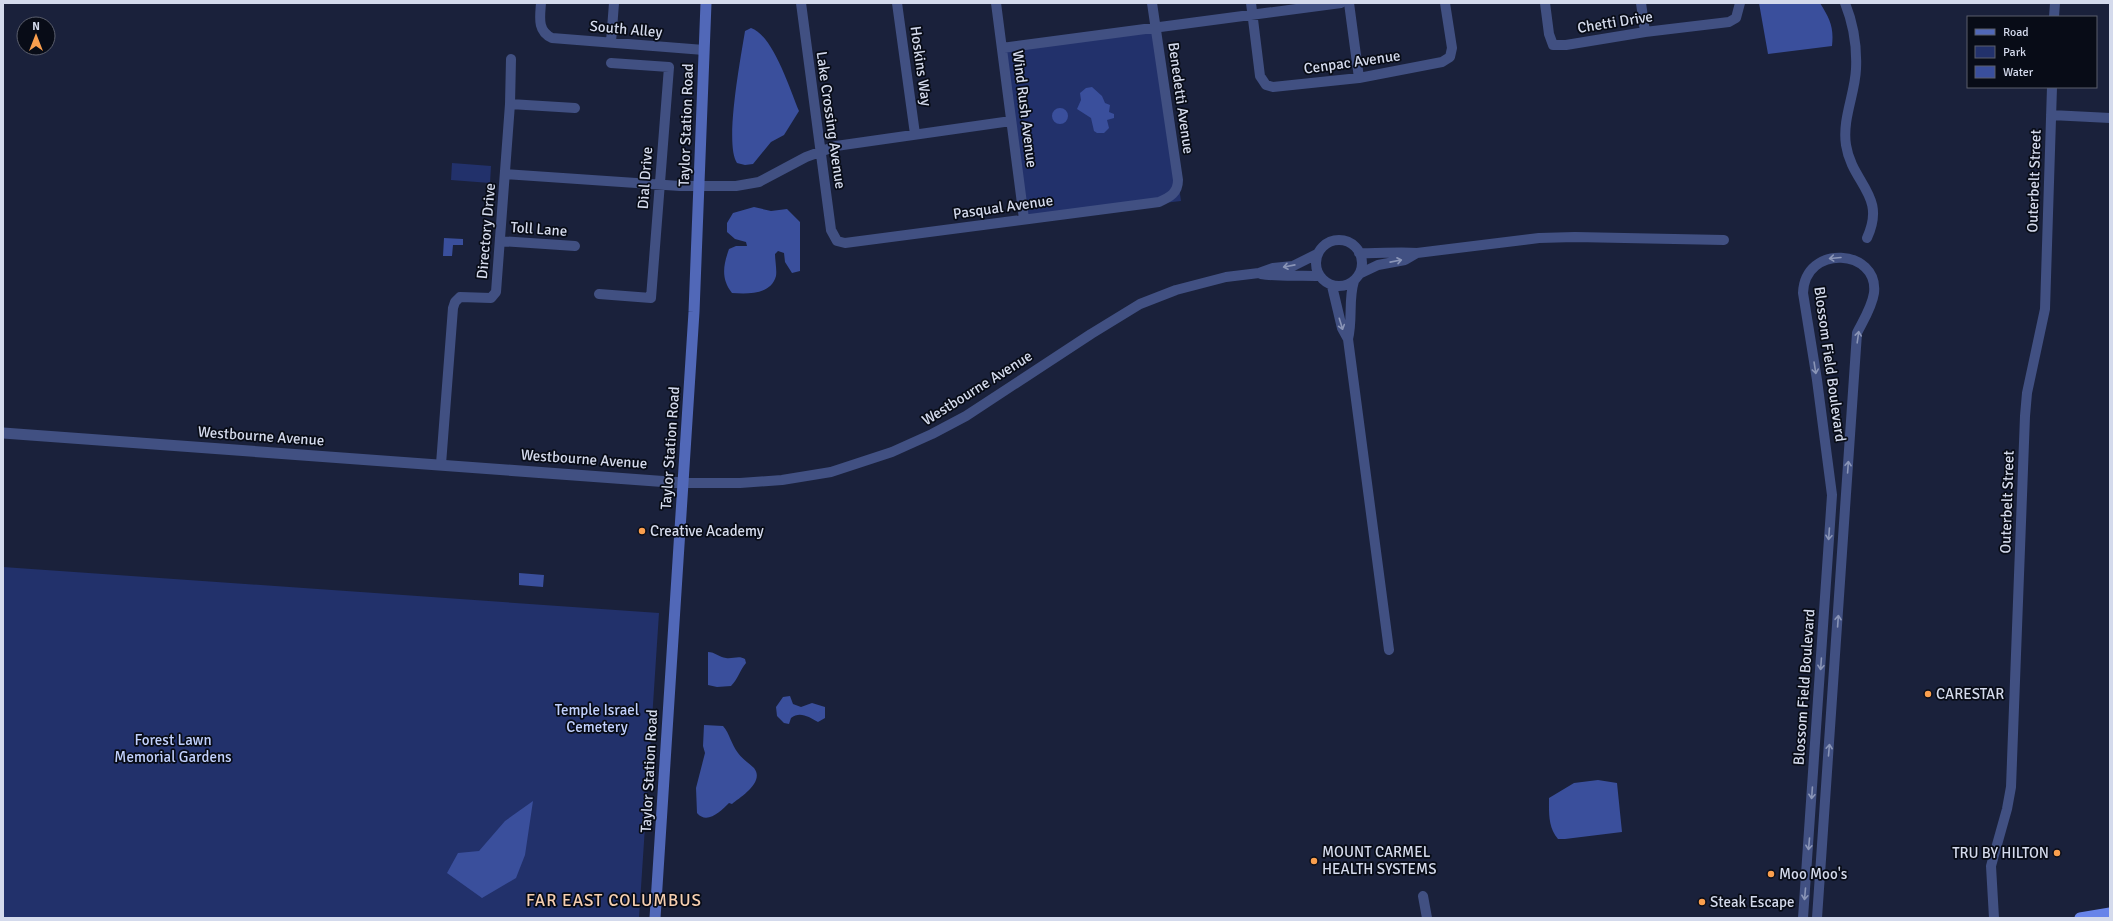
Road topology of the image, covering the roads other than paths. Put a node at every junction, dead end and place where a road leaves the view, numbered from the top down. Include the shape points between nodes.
1 (541, 3) edge
2 (614, 3) edge
3 (706, 3) edge
4 (801, 3) edge
5 (897, 3) edge
6 (996, 3) edge
7 (1152, 3) edge
8 (1251, 3) edge
9 (1341, 3) edge
10 (1348, 3) edge
11 (1445, 3) edge
12 (1545, 3) edge
13 (1641, 3) edge
14 (1740, 3) edge
15 (1845, 3) edge
16 (2055, 3) edge
17 (1253, 15) junction
18 (2054, 16) edge
19 (1156, 29) junction
20 (1645, 32) junction
21 (611, 42) junction
22 (1002, 48) junction
23 (704, 50) junction
24 (511, 59) dead end
25 (611, 63) dead end
26 (1359, 78) junction
27 (2052, 88) edge
28 (510, 104) junction
29 (575, 108) dead end
30 (2051, 115) junction
31 (2110, 118) edge
32 (1011, 121) junction
33 (915, 134) junction
34 (820, 151) junction
35 (506, 174) junction
36 (660, 184) junction
37 (700, 186) junction
38 (1173, 195) joint
39 (1024, 219) junction
40 (1867, 238) dead end
41 (837, 240) joint
42 (1724, 240) dead end
43 (500, 241) junction
44 (575, 246) dead end
45 (1359, 252) junction
46 (1417, 253) junction
47 (1317, 254) junction
48 (1259, 273) junction
49 (1319, 276) junction
50 (1357, 278) junction
51 (1332, 286) junction
52 (599, 294) dead end
53 (1348, 339) junction
54 (3, 433) edge
55 (441, 464) junction
56 (683, 483) junction
57 (1389, 650) dead end
58 (1423, 896) dead end
59 (2110, 913) edge
60 (655, 918) edge
61 (1427, 918) edge
62 (1803, 918) edge
63 (1817, 918) edge
64 (1994, 918) edge
65 (2080, 918) edge

1 - 21 street, South Alley via 541,24 546,35 552,38
2 - 21 street
3 - 23 main road, Taylor Station Road
4 - 34 street, Lake Crossing Avenue
5 - 33 street, Hoskins Way
6 - 22 street, Wind Rush Avenue
7 - 19 street, Benedetti Avenue
8 - 17 street
9 - 17 street
10 - 26 street
11 - 26 street, Cenpac Avenue via 1452,48 1450,57 1442,62
12 - 20 street, Chetti Drive via 1553,45
13 - 20 street
14 - 20 street, Chetti Drive via 1736,18 1729,22
15 - 40 street via 1851,17 1856,69 1846,123 1846,144 1854,168 1873,203 1873,226
16 - 18 street
17 - 19 street
17 - 26 street, Cenpac Avenue via 1260,76 1266,85 1273,87
19 - 22 street
19 - 38 street, Benedetti Avenue via 1178,180
21 - 23 street, South Alley
22 - 32 street, Wind Rush Avenue
23 - 37 main road, Taylor Station Road
24 - 28 street, Directory Drive
25 - 36 street, Dial Drive via 669,67
27 - 30 street, Outerbelt Street
28 - 29 street
28 - 35 street, Directory Drive
30 - 31 street
30 - 64 street, Outerbelt Street via 2045,309 2027,393 2025,416 2011,786 2008,809 1991,866
32 - 33 street
32 - 39 street, Wind Rush Avenue
33 - 34 street via 836,146
34 - 37 street via 759,182 736,186
34 - 41 street, Lake Crossing Avenue via 831,230
35 - 36 street
35 - 43 street, Directory Drive
36 - 37 street
36 - 52 street, Dial Drive via 651,298
37 - 56 main road, Taylor Station Road
38 - 39 street, Pasqual Avenue via 1159,202
39 - 41 street, Pasqual Avenue via 856,243 844,244
42 - 46 street via 1539,238
43 - 44 street, Toll Lane
43 - 55 street, Directory Drive via 494,296 487,299 460,297 453,308
45 - 46 street
45 - 47 street via 1349,242 1334,240
45 - 50 street via 1362,267
50 -> 46 street via 1378,265 1405,260
47 -> 48 street, Westbourne Avenue via 1293,266 1273,268
47 - 49 street via 1316,269
48 - 49 street, Westbourne Avenue via 1275,276
48 - 56 street, Westbourne Avenue via 1226,277 1176,290 1140,304 966,416 892,452 830,472 782,480
49 - 51 street
50 - 51 street via 1340,287
50 - 53 street via 1350,294 1351,327
51 -> 53 street via 1342,328
53 - 57 street
54 - 55 street, Westbourne Avenue
55 - 56 street, Westbourne Avenue
56 - 60 main road, Taylor Station Road
58 - 61 street
59 - 65 highway
63 -> 62 street, Blossom Field Boulevard via 1857,333 1874,293 1870,272 1858,262 1839,257 1823,260 1813,267 1803,282 1802,293 1817,380 1832,495

